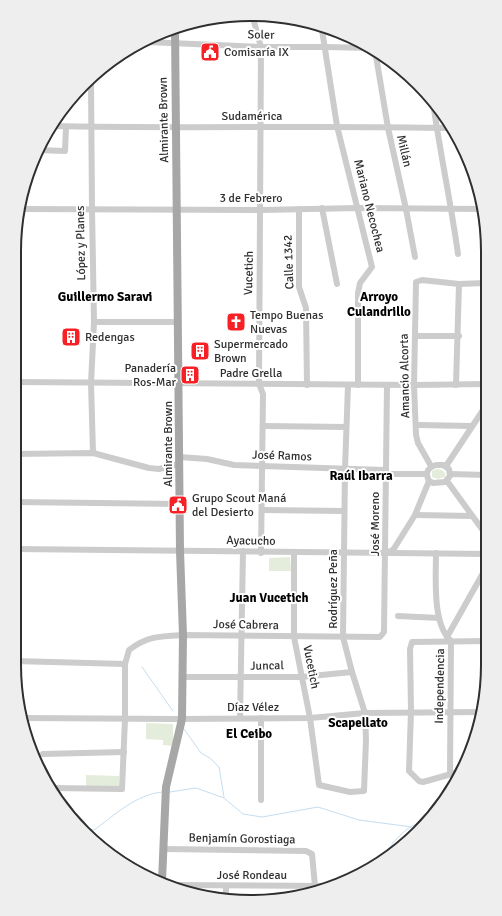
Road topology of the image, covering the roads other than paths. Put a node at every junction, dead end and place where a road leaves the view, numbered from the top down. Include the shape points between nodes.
1 (254, 21) edge
2 (322, 32) edge
3 (175, 34) edge
4 (155, 42) edge
5 (175, 43) junction
6 (261, 47) junction
7 (325, 47) junction
8 (359, 48) edge
9 (376, 58) edge
10 (91, 85) edge
11 (434, 113) edge
12 (58, 126) edge
13 (337, 126) junction
14 (66, 127) junction
15 (92, 127) junction
16 (176, 127) junction
17 (260, 128) junction
18 (388, 128) junction
19 (436, 128) junction
20 (445, 128) edge
21 (44, 150) edge
22 (322, 208) junction
23 (358, 208) junction
24 (477, 208) edge
25 (25, 209) edge
26 (92, 209) junction
27 (177, 209) junction
28 (299, 209) junction
29 (406, 209) junction
30 (452, 209) junction
31 (261, 210) junction
32 (458, 254) dead end
33 (415, 257) dead end
34 (481, 283) edge
35 (337, 284) dead end
36 (459, 284) junction
37 (94, 322) junction
38 (178, 322) junction
39 (415, 336) junction
40 (459, 336) junction
41 (21, 382) edge
42 (91, 383) junction
43 (179, 384) junction
44 (259, 384) junction
45 (307, 384) junction
46 (481, 384) edge
47 (348, 385) junction
48 (358, 385) junction
49 (387, 385) junction
50 (414, 385) junction
51 (456, 385) junction
52 (481, 413) edge
53 (416, 425) junction
54 (263, 426) junction
55 (472, 426) junction
56 (346, 427) junction
57 (93, 453) junction
58 (21, 454) edge
59 (179, 460) junction
60 (262, 466) junction
61 (431, 466) junction
62 (446, 466) junction
63 (345, 469) junction
64 (385, 472) junction
65 (426, 474) junction
66 (450, 474) junction
67 (481, 475) edge
68 (429, 480) junction
69 (447, 481) junction
70 (21, 502) edge
71 (180, 504) junction
72 (262, 510) junction
73 (344, 511) junction
74 (415, 515) junction
75 (472, 516) junction
76 (481, 528) edge
77 (21, 549) edge
78 (180, 551) junction
79 (243, 551) junction
80 (294, 552) junction
81 (261, 553) junction
82 (344, 553) junction
83 (386, 553) junction
84 (436, 554) junction
85 (481, 554) edge
86 (481, 578) edge
87 (398, 616) dead end
88 (439, 618) junction
89 (183, 635) junction
90 (241, 636) junction
91 (294, 637) junction
92 (344, 637) junction
93 (380, 637) joint
94 (449, 639) junction
95 (481, 641) edge
96 (21, 661) edge
97 (125, 664) junction
98 (352, 672) junction
99 (182, 677) junction
100 (301, 677) junction
101 (240, 678) junction
102 (450, 711) junction
103 (411, 712) junction
104 (477, 712) edge
105 (365, 713) junction
106 (27, 718) edge
107 (240, 718) junction
108 (261, 718) junction
109 (310, 718) junction
110 (125, 719) junction
111 (182, 719) junction
112 (124, 752) junction
113 (43, 754) dead end
114 (454, 773) edge
115 (450, 774) junction
116 (319, 785) joint
117 (57, 788) edge
118 (261, 800) dead end
119 (164, 849) junction
120 (162, 877) edge
121 (185, 885) edge
122 (226, 886) junction
123 (314, 886) edge
124 (308, 888) edge
125 (226, 894) edge

1 - 6 street, Vucetich
2 - 7 street, Mariano Necochea
3 - 5 main road, Almirante Brown
4 - 5 street, Soler
5 - 6 street, Soler
5 - 16 main road, Almirante Brown
6 - 7 street, Soler
6 - 17 street, Vucetich
7 - 8 street, Soler
7 - 13 street, Mariano Necochea
9 - 18 street, Millán
10 - 15 street, López y Planes
11 - 19 street
12 - 14 street, Sudamérica
13 - 17 street, Sudamérica
13 - 18 street, Sudamérica
13 - 23 street, Mariano Necochea
14 - 15 street, Sudamérica
14 - 21 street via 65,151
15 - 16 street, Sudamérica
15 - 26 street, López y Planes
16 - 17 street, Sudamérica
16 - 27 main road, Almirante Brown
17 - 31 street, Vucetich
18 - 19 street, Sudamérica
18 - 29 street, Millán
19 - 20 street, Sudamérica
19 - 30 street
22 - 23 street, 3 de Febrero
22 - 28 street, 3 de Febrero
22 - 35 street
23 - 29 street, 3 de Febrero
23 - 48 street, Mariano Necochea via 372,267 360,283 358,293
24 - 30 street, 3 de Febrero
25 - 26 street, 3 de Febrero
26 - 27 street, 3 de Febrero
26 - 37 street, López y Planes
27 - 31 street, 3 de Febrero
27 - 38 main road, Almirante Brown
28 - 31 street, 3 de Febrero
28 - 45 street, Calle 1342 via 299,287 306,308
29 - 30 street, 3 de Febrero
29 - 33 street, Millán
30 - 32 street
31 - 44 street, Vucetich
34 - 36 street
36 - 39 street, Amancio Alcorta via 422,280 416,282
36 - 40 street
37 - 38 street
37 - 42 street, López y Planes
38 - 43 main road, Almirante Brown
39 - 40 street
39 - 50 street, Amancio Alcorta
40 - 51 street
41 - 42 street, Padre Grella
42 - 43 street, Padre Grella
42 - 57 street, López y Planes
43 - 44 street, Padre Grella
43 - 59 main road, Almirante Brown
44 - 45 street, Padre Grella
44 - 54 street, Vucetich via 263,394
45 - 47 street, Padre Grella
46 - 51 street, Padre Grella
47 - 48 street, Padre Grella
47 - 56 street, Rodríguez Peña
48 - 49 street, Padre Grella
49 - 50 street, Padre Grella
49 - 64 street, José Moreno
50 - 51 street, Padre Grella
50 - 53 street, Amancio Alcorta
52 - 55 street
53 - 55 street
53 - 61 street, Amancio Alcorta via 418,443
54 - 56 street
54 - 60 street, Vucetich
55 - 62 street
56 - 63 street, Rodríguez Peña
57 - 58 street, José Ramos
57 - 59 street, José Ramos via 159,469
59 - 60 street, José Ramos via 207,459 234,465
59 - 71 main road, Almirante Brown
60 - 63 street, José Ramos
60 - 72 street, Vucetich
61 - 62 street
61 - 65 street
62 - 66 street
63 - 64 street, José Ramos
63 - 73 street, Rodríguez Peña
64 - 65 street, José Ramos
64 - 83 street, José Moreno
65 - 68 street
66 - 67 street
66 - 69 street
68 - 69 street via 433,483
68 - 74 street
69 - 75 street
70 - 71 street
71 - 78 main road, Almirante Brown
72 - 73 street
72 - 81 street, Vucetich
73 - 82 street, Rodríguez Peña
74 - 75 street
74 - 83 street via 393,550
75 - 76 street
77 - 78 street, Ayacucho
78 - 79 street, Ayacucho
78 - 89 main road, Almirante Brown
79 - 81 street, Ayacucho
79 - 90 street
80 - 81 street, Ayacucho
80 - 82 street, Ayacucho
80 - 91 street, Vucetich
82 - 83 street, Ayacucho
82 - 92 street, Rodríguez Peña
83 - 84 street, Ayacucho
83 - 93 street, José Moreno via 384,632
84 - 85 street, Ayacucho
84 - 88 street, Independencia
86 - 94 street
87 - 88 street
88 - 94 street, Independencia
89 - 90 street, José Cabrera
89 - 97 street, José Cabrera via 155,636 135,645 129,650
89 - 99 main road, Almirante Brown
90 - 91 street, José Cabrera
90 - 101 street
91 - 92 street, José Cabrera
91 - 100 street, Vucetich
92 - 93 street, José Cabrera
92 - 98 street, Rodríguez Peña
94 - 95 street
94 - 102 street, Independencia
94 - 103 street via 412,642
96 - 97 street
97 - 110 street
98 - 100 street, Juncal
98 - 105 street, Rodríguez Peña
99 - 101 street, Juncal
99 - 111 main road, Almirante Brown
100 - 101 street, Juncal
100 - 109 street, Vucetich
101 - 107 street
102 - 103 street, Díaz Vélez
102 - 104 street, Díaz Vélez
102 - 115 street, Independencia
103 - 105 street, Díaz Vélez
103 - 115 street via 409,772 419,782
105 - 109 street, Díaz Vélez
105 - 116 street, Rodríguez Peña via 364,791 350,792
106 - 110 street, Díaz Vélez
107 - 108 street, Díaz Vélez
107 - 111 street, Díaz Vélez
108 - 109 street, Díaz Vélez
108 - 118 street
109 - 116 street, Vucetich
110 - 111 street, Díaz Vélez
110 - 112 street
111 - 119 main road, Almirante Brown via 166,787
112 - 113 street
112 - 117 street via 122,789
114 - 115 street
119 - 120 main road, Almirante Brown
119 - 123 street, Benjamín Gorostiaga via 306,851 312,854
121 - 122 street, José Rondeau
122 - 124 street, José Rondeau
122 - 125 street

